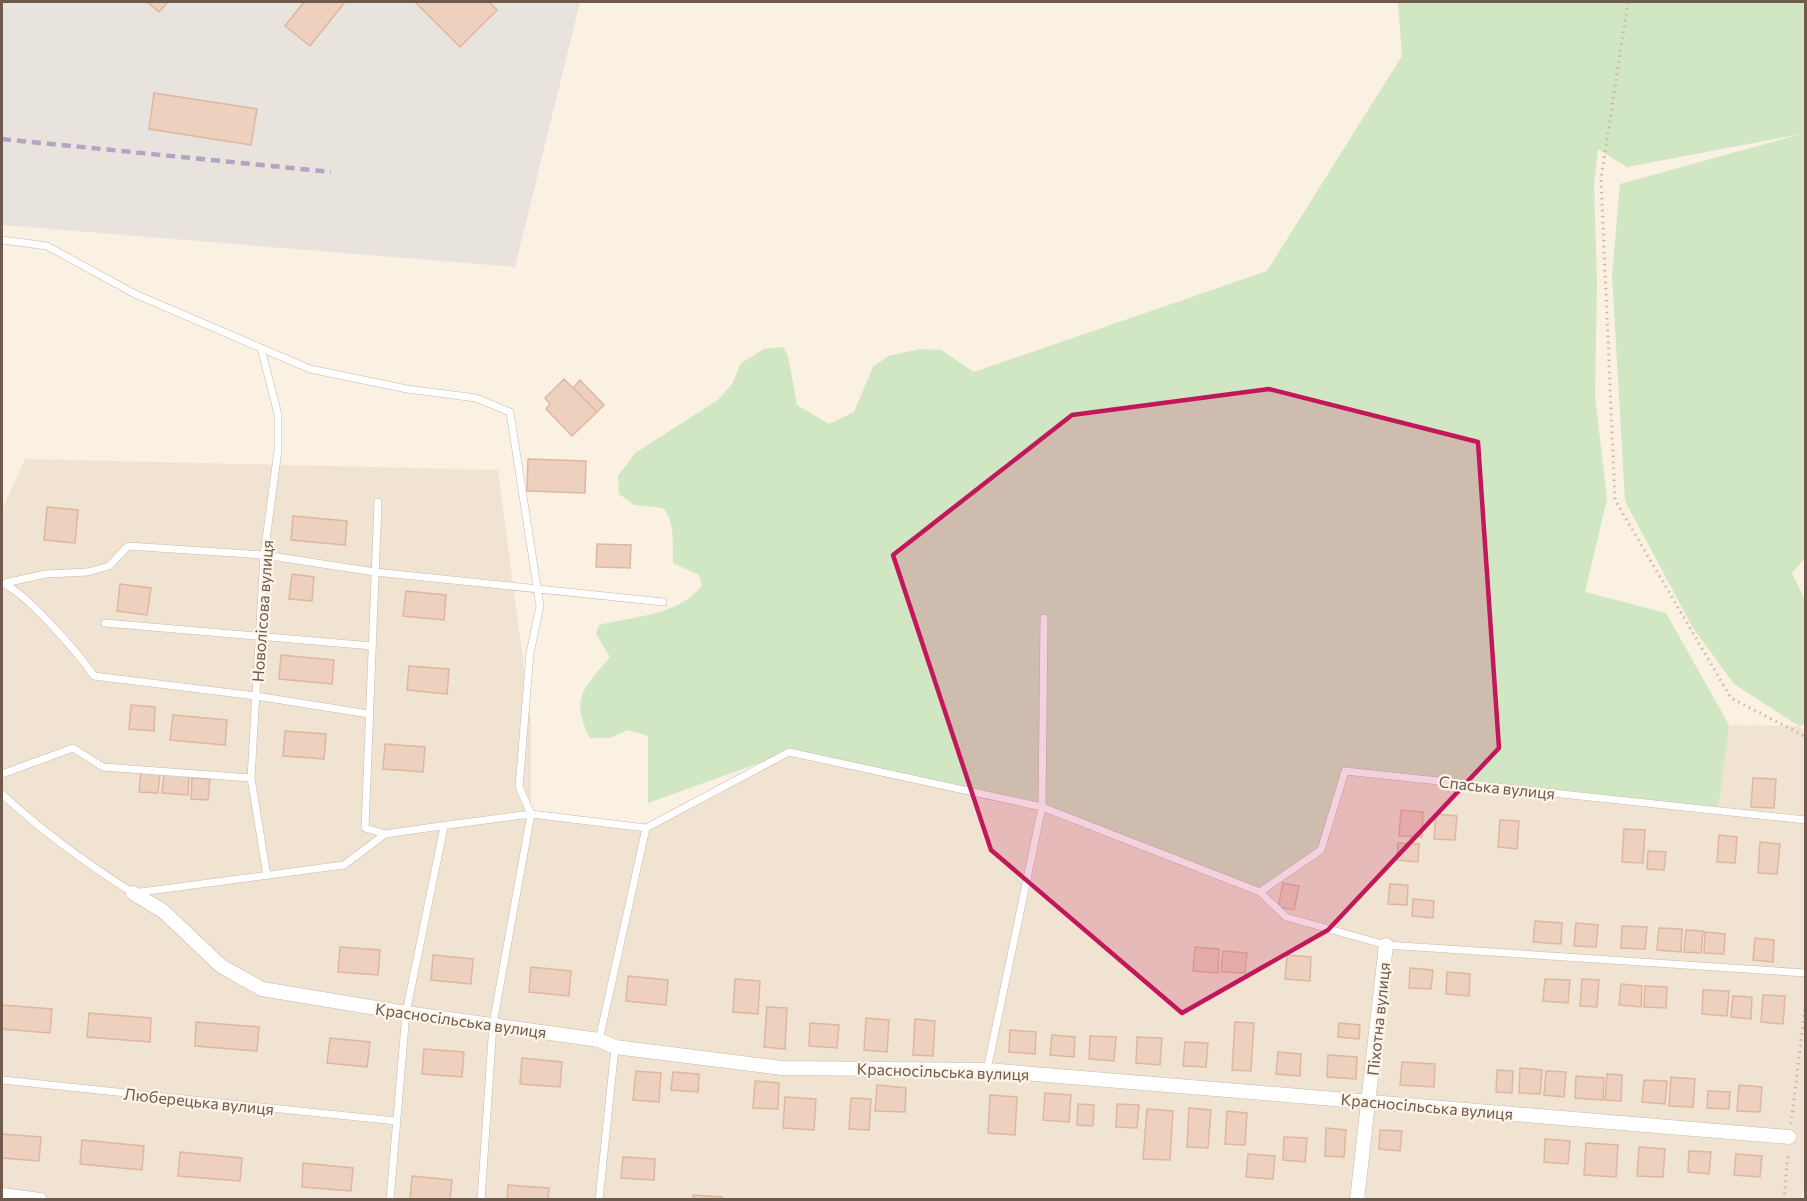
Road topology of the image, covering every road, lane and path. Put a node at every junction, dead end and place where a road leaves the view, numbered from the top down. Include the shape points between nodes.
1 (1628, 2) edge
2 (2, 240) edge
3 (261, 348) junction
4 (378, 502) dead end
5 (264, 555) junction
6 (375, 572) junction
7 (3, 584) edge
8 (663, 602) dead end
9 (1044, 618) dead end
10 (105, 624) dead end
11 (260, 636) junction
12 (372, 646) junction
13 (256, 696) junction
14 (369, 714) junction
15 (1806, 737) edge
16 (2, 774) edge
17 (251, 778) junction
18 (2, 794) edge
19 (1042, 807) junction
20 (531, 814) junction
21 (1806, 820) edge
22 (444, 827) junction
23 (646, 828) junction
24 (386, 834) junction
25 (267, 876) junction
26 (1260, 892) junction
27 (133, 893) junction
28 (1386, 945) junction
29 (1806, 973) edge
30 (1806, 998) edge
31 (406, 1013) junction
32 (493, 1024) junction
33 (599, 1040) junction
34 (615, 1047) junction
35 (987, 1070) junction
36 (2, 1080) edge
37 (1370, 1101) junction
38 (396, 1121) junction
39 (1790, 1137) junction
40 (2, 1195) edge
41 (40, 1200) edge
42 (390, 1200) edge
43 (481, 1200) edge
44 (599, 1200) edge
45 (1357, 1200) edge
46 (1784, 1200) edge

1 - 15 path via 1601,179 1615,500 1731,698
2 - 3 lane via 47,246 135,294
3 - 5 lane, Новолісова вулиця via 278,414 278,450
3 - 20 lane via 310,369 407,389 476,398 510,412 540,606 530,653 519,787
4 - 6 lane
5 - 6 lane
5 - 7 lane via 129,546 109,566
5 - 11 lane, Новолісова вулиця
6 - 8 lane
6 - 12 lane
7 - 13 lane via 23,595 81,656 94,676
9 - 19 lane
10 - 11 lane
11 - 12 lane
11 - 13 lane, Новолісова вулиця
12 - 14 lane
13 - 14 lane
13 - 17 lane, Новолісова вулиця
14 - 24 lane via 365,828
16 - 17 lane via 73,748 103,767
17 - 25 lane, Новолісова вулиця
18 - 27 lane via 77,856
19 - 23 lane via 789,752
19 - 26 lane
19 - 35 lane
20 - 22 lane
20 - 23 lane
20 - 32 lane
21 - 26 lane, Спаська вулиця via 1345,771 1321,850
22 - 24 lane
22 - 31 lane
23 - 33 lane
24 - 25 lane via 344,865
25 - 27 lane
26 - 28 lane via 1286,917
27 - 31 street, Красносільська вулиця via 163,911 221,966 262,989
28 - 29 lane
28 - 37 street, Піхотна вулиця
30 - 39 path
31 - 32 street, Красносільська вулиця
31 - 38 lane
32 - 33 street, Красносільська вулиця
32 - 43 lane
33 - 34 street, Красносільська вулиця
34 - 35 street, Красносільська вулиця via 782,1068
34 - 44 lane
35 - 37 street, Красносільська вулиця
36 - 38 lane, Люберецька вулиця
37 - 39 street, Красносільська вулиця
37 - 45 street, Піхотна вулиця
38 - 42 lane
39 - 46 path
40 - 41 street

